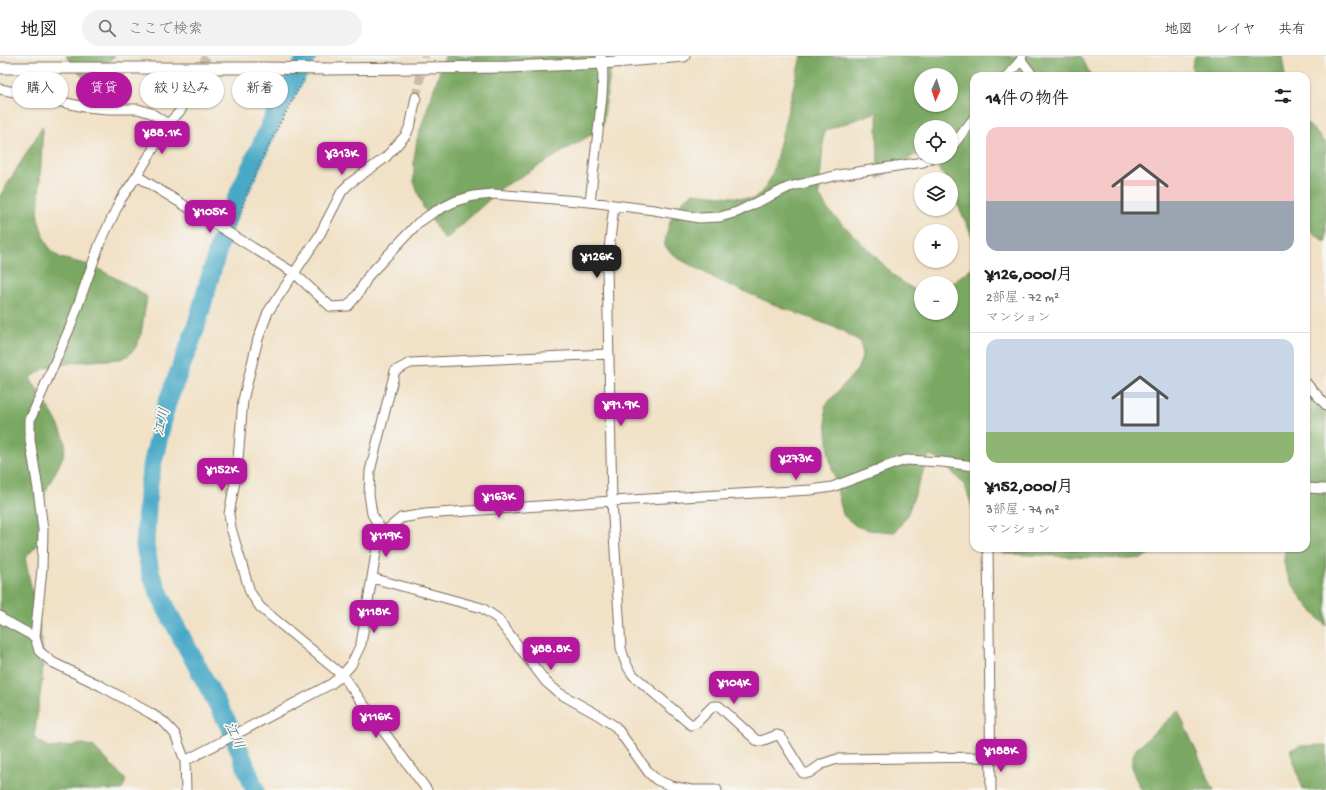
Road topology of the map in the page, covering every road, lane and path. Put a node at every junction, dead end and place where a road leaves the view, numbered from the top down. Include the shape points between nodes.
1 (684, 56) edge
2 (1022, 58) edge
3 (602, 60) edge
4 (0, 68) edge
5 (1010, 72) edge
6 (1031, 72) edge
7 (306, 75) dead end
8 (0, 89) edge
9 (416, 97) tunnel mouth
10 (182, 108) edge
11 (970, 123) edge
12 (168, 124) junction
13 (958, 139) edge
14 (914, 163) edge
15 (137, 176) junction
16 (590, 202) junction
17 (614, 205) junction
18 (233, 236) junction
19 (294, 273) junction
20 (609, 354) junction
21 (1310, 387) edge
22 (1326, 405) edge
23 (970, 466) edge
24 (1310, 488) edge
25 (1326, 489) edge
26 (612, 501) junction
27 (384, 533) junction
28 (988, 552) edge
29 (372, 578) junction
30 (0, 616) edge
31 (35, 637) junction
32 (342, 675) junction
33 (990, 757) junction
34 (185, 761) junction
35 (186, 790) edge
36 (427, 790) edge
37 (717, 790) edge
38 (991, 790) edge

1 - 3 street
2 - 5 street
2 - 6 street
3 - 4 street, bridge via 508,68
3 - 16 street via 604,79
7 - 18 path via 267,147 241,209
8 - 12 street via 85,107 138,108
9 - 19 street via 406,135 385,158 342,191 319,236
10 - 12 street
11 - 13 street
12 - 15 street
14 - 17 street via 838,175 790,187 738,212 720,217 699,218
15 - 18 street
15 - 31 street via 121,199 100,243 71,325 30,420 30,440 43,530
16 - 17 street
16 - 19 street via 493,194 456,201 418,223 369,275 348,306 332,307
17 - 20 street via 607,266
18 - 19 street
19 - 32 street via 268,312 258,339 243,400 237,471 229,514 250,592 260,607
20 - 26 street
20 - 27 street via 410,363 395,370 370,471 369,494 372,514
21 - 22 street
23 - 26 street via 906,460 832,487 811,490
24 - 25 street
26 - 27 street via 425,514 401,518
26 - 33 street via 621,648 624,660 633,675 691,725 696,724 713,706 719,706 756,740 780,736 803,773 808,773 837,758
27 - 29 street via 377,547
28 - 33 street
29 - 32 street via 361,644 351,665
29 - 37 street via 482,608 497,618 546,682 559,693 616,727 649,773 657,780 670,786 691,790
30 - 31 street
31 - 34 street via 39,651 52,662 164,722 175,734
32 - 34 street via 331,684
32 - 36 street
33 - 38 street
34 - 35 street

